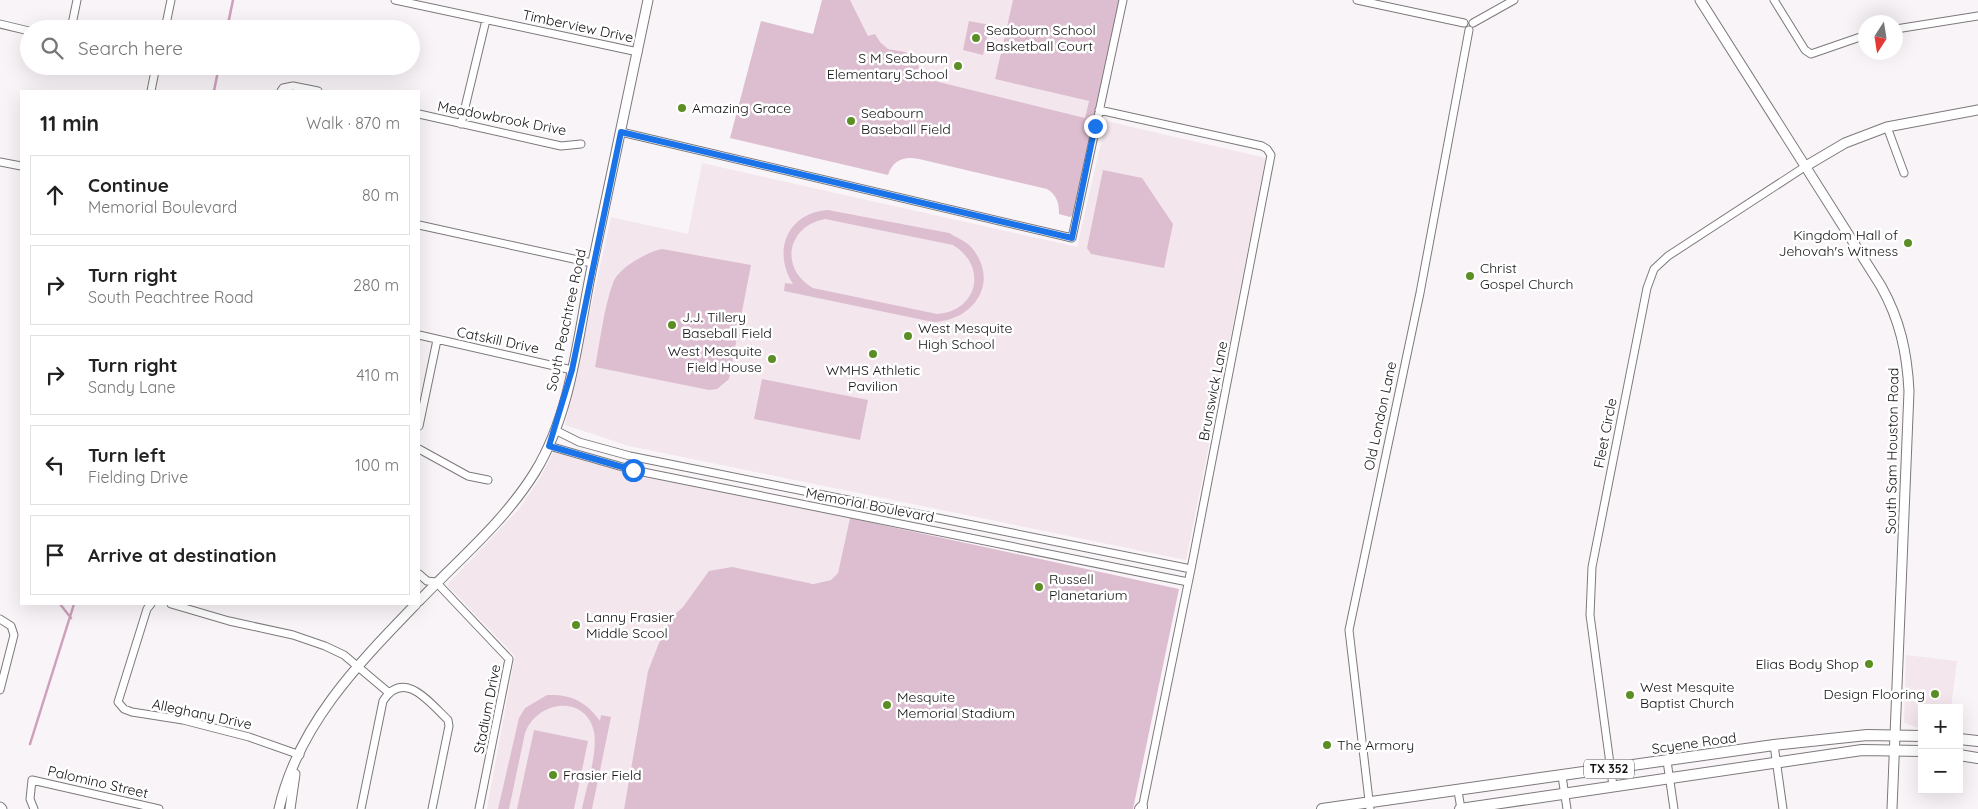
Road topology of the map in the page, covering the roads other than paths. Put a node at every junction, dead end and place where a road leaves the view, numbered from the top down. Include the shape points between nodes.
1 (77, 0) edge
2 (171, 0) edge
3 (395, 0) edge
4 (648, 0) edge
5 (1123, 0) edge
6 (1357, 0) edge
7 (1514, 0) edge
8 (1700, 0) edge
9 (1774, 0) edge
10 (1978, 16) edge
11 (73, 20) edge
12 (167, 20) edge
13 (486, 20) junction
14 (0, 24) edge
15 (1471, 27) junction
16 (1903, 28) edge
17 (20, 29) edge
18 (1858, 38) edge
19 (638, 52) junction
20 (154, 75) edge
21 (151, 90) edge
22 (282, 90) edge
23 (313, 90) edge
24 (1099, 110) junction
25 (1978, 110) edge
26 (420, 114) edge
27 (461, 124) junction
28 (1887, 127) junction
29 (621, 132) junction
30 (581, 144) dead end
31 (0, 162) edge
32 (20, 166) edge
33 (1806, 166) junction
34 (1904, 173) dead end
35 (420, 226) edge
36 (592, 263) junction
37 (420, 335) edge
38 (437, 340) junction
39 (572, 370) junction
40 (420, 421) edge
41 (555, 430) junction
42 (549, 446) junction
43 (420, 450) edge
44 (488, 480) dead end
45 (1191, 569) junction
46 (420, 575) edge
47 (436, 582) junction
48 (1188, 582) junction
49 (420, 600) edge
50 (150, 605) edge
51 (174, 605) edge
52 (415, 605) edge
53 (0, 618) edge
54 (357, 665) junction
55 (0, 690) edge
56 (388, 692) junction
57 (1896, 734) junction
58 (1918, 736) edge
59 (1963, 739) edge
60 (1978, 741) edge
61 (1774, 745) junction
62 (1896, 750) junction
63 (1918, 751) edge
64 (1963, 756) edge
65 (298, 758) junction
66 (1978, 758) edge
67 (1667, 761) junction
68 (1777, 763) junction
69 (1610, 768) junction
70 (1562, 776) junction
71 (1669, 778) junction
72 (1613, 786) junction
73 (1458, 790) junction
74 (1564, 792) junction
75 (1370, 806) edge
76 (1353, 807) edge
77 (1141, 808) edge
78 (34, 809) edge
79 (157, 809) edge
80 (279, 809) edge
81 (290, 809) edge
82 (361, 809) edge
83 (432, 809) edge
84 (479, 809) edge
85 (1322, 809) edge
86 (1461, 809) edge
87 (1567, 809) edge
88 (1674, 809) edge
89 (1783, 809) edge
90 (1892, 809) edge

1 - 11 street
2 - 12 street
3 - 13 street, Timberview Drive
4 - 19 street, South Peachtree Road
5 - 24 street
6 - 15 street
7 - 15 street
8 - 33 street, South Sam Houston Road
9 - 18 street via 1805,50 1811,54
10 - 16 street
13 - 19 street, Timberview Drive
13 - 27 street
14 - 17 street
15 - 75 street, Old London Lane via 1420,293 1349,630
19 - 29 street, South Peachtree Road
20 - 21 street
22 - 23 street via 293,86
24 - 29 street via 1072,238
24 - 45 street, Brunswick Lane via 1262,146 1271,155
25 - 28 street
26 - 27 street, Meadowbrook Drive
27 - 30 street, Meadowbrook Drive via 561,146
28 - 33 street via 1845,143
28 - 34 street
29 - 36 street, South Peachtree Road
31 - 32 street
33 - 57 street, South Sam Houston Road via 1887,297 1902,331 1905,349 1909,391
33 - 69 street, Fleet Circle via 1668,256 1654,269 1647,288 1590,589 1590,615
35 - 36 street
36 - 39 street, South Peachtree Road
37 - 38 street, Catskill Drive
38 - 39 street, Catskill Drive
38 - 40 street
39 - 41 street, South Peachtree Road
41 - 42 street, South Peachtree Road
41 - 45 street, Memorial Boulevard via 579,442 630,456
42 - 47 street, South Peachtree Road via 519,497 468,553
42 - 48 street, Memorial Boulevard via 633,470
43 - 44 street via 468,476
45 - 48 street, Brunswick Lane
46 - 47 street
47 - 49 street, South Peachtree Road
47 - 84 street, Stadium Drive via 509,659
48 - 77 street, Brunswick Lane
50 - 65 street, Alleghany Drive via 118,702 124,709 230,732 282,747
51 - 54 street via 293,635 325,646
52 - 54 street
53 - 55 street via 11,626 14,634
54 - 56 street
54 - 65 street via 312,727
56 - 82 street via 383,701
56 - 83 street via 404,687 415,689 448,720
57 - 58 main road, Scyene Road / TX 352
57 - 61 main road, Scyene Road / TX 352
57 - 62 street, South Sam Houston Road
59 - 60 main road
61 - 67 main road, Scyene Road / TX 352
61 - 68 street
62 - 63 main road, TX 352
62 - 68 main road, TX 352 via 1862,750
62 - 90 street, South Sam Houston Road
64 - 66 main road
65 - 80 street
65 - 81 street
67 - 69 main road, Scyene Road / TX 352
67 - 71 street
68 - 71 main road, TX 352
68 - 89 street
69 - 70 main road, Scyene Road / TX 352
69 - 72 street, Fleet Circle
70 - 73 main road, Scyene Road / TX 352
70 - 74 street
71 - 72 main road, TX 352
71 - 88 street
72 - 74 main road, TX 352
73 - 75 main road, Scyene Road / TX 352
73 - 86 street
74 - 86 main road, TX 352
74 - 87 street
75 - 76 main road, Scyene Road / TX 352
76 - 85 main road, Scyene Road / TX 352
78 - 79 street, Palomino Street via 30,798 32,780

